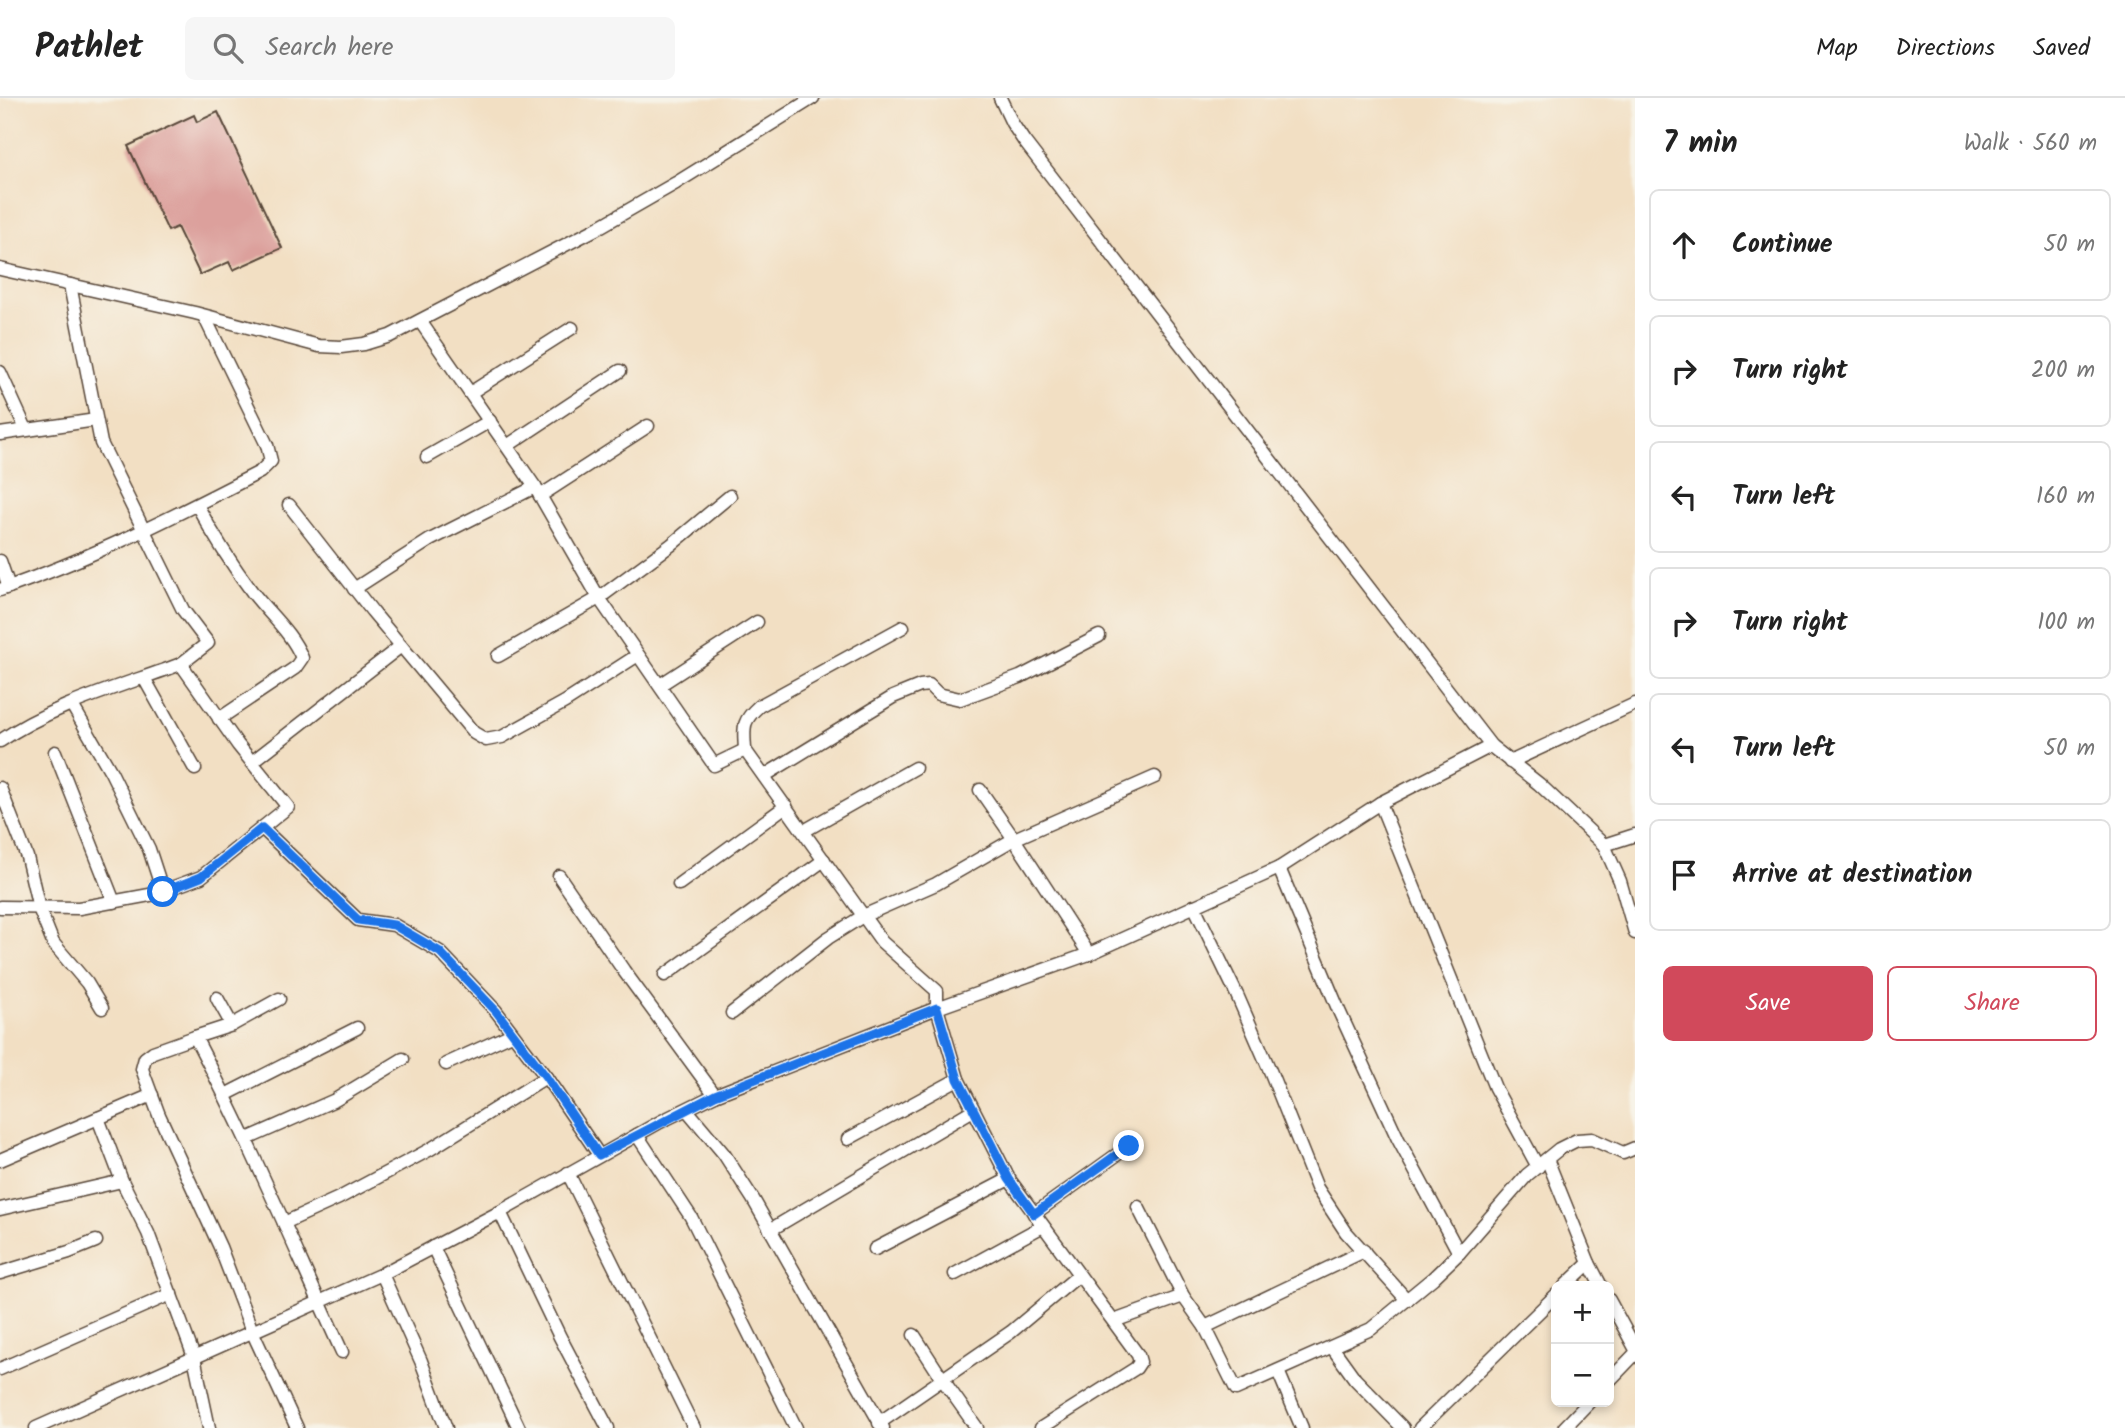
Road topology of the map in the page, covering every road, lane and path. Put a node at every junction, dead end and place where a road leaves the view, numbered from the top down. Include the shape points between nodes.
1 (813, 98) edge
2 (1000, 98) edge
3 (0, 269) edge
4 (70, 285) junction
5 (204, 316) junction
6 (420, 321) junction
7 (572, 328) dead end
8 (620, 371) dead end
9 (0, 372) edge
10 (470, 393) junction
11 (96, 420) junction
12 (489, 421) junction
13 (648, 426) dead end
14 (26, 429) junction
15 (0, 435) edge
16 (507, 446) junction
17 (427, 457) dead end
18 (538, 491) junction
19 (730, 496) dead end
20 (197, 505) junction
21 (289, 505) dead end
22 (144, 531) junction
23 (0, 561) edge
24 (5, 589) edge
25 (354, 589) junction
26 (598, 598) junction
27 (757, 622) dead end
28 (904, 627) dead end
29 (1099, 636) dead end
30 (401, 646) junction
31 (638, 655) junction
32 (498, 656) dead end
33 (181, 664) junction
34 (145, 678) junction
35 (660, 685) junction
36 (1635, 704) edge
37 (72, 705) junction
38 (219, 719) junction
39 (0, 741) edge
40 (1491, 747) junction
41 (745, 750) junction
42 (55, 752) dead end
43 (252, 762) junction
44 (1510, 762) junction
45 (915, 768) dead end
46 (195, 769) dead end
47 (764, 776) junction
48 (1155, 777) dead end
49 (0, 788) edge
50 (980, 790) dead end
51 (1380, 803) junction
52 (786, 806) junction
53 (262, 828) junction
54 (804, 831) junction
55 (1635, 835) edge
56 (1014, 839) junction
57 (1604, 845) junction
58 (824, 860) junction
59 (1279, 868) junction
60 (559, 876) dead end
61 (679, 884) dead end
62 (163, 892) junction
63 (114, 902) junction
64 (1194, 906) junction
65 (0, 907) edge
66 (39, 908) junction
67 (863, 916) junction
68 (1635, 933) edge
69 (1089, 954) junction
70 (665, 975) dead end
71 (217, 998) dead end
72 (279, 999) dead end
73 (102, 1008) dead end
74 (937, 1008) junction
75 (732, 1013) dead end
76 (232, 1024) junction
77 (357, 1028) dead end
78 (512, 1034) junction
79 (195, 1037) junction
80 (402, 1059) dead end
81 (446, 1064) dead end
82 (546, 1077) junction
83 (958, 1079) junction
84 (152, 1095) junction
85 (225, 1095) junction
86 (715, 1095) junction
87 (687, 1110) junction
88 (973, 1110) junction
89 (98, 1118) junction
90 (636, 1135) junction
91 (247, 1139) junction
92 (848, 1139) dead end
93 (1129, 1146) dead end
94 (1635, 1148) edge
95 (599, 1155) junction
96 (0, 1160) edge
97 (1543, 1163) junction
98 (568, 1174) junction
99 (1009, 1179) junction
100 (122, 1181) junction
101 (1138, 1207) dead end
102 (0, 1209) edge
103 (500, 1212) junction
104 (1034, 1214) junction
105 (284, 1223) junction
106 (1043, 1226) junction
107 (770, 1230) junction
108 (96, 1241) dead end
109 (433, 1247) junction
110 (875, 1249) dead end
111 (1364, 1251) junction
112 (1459, 1253) junction
113 (1589, 1263) junction
114 (0, 1273) edge
115 (382, 1274) junction
116 (955, 1274) dead end
117 (1079, 1275) junction
118 (1570, 1281) edge
119 (1598, 1281) edge
120 (171, 1294) junction
121 (1183, 1296) junction
122 (1407, 1300) junction
123 (1551, 1300) edge
124 (319, 1302) junction
125 (1614, 1309) edge
126 (1114, 1321) junction
127 (1205, 1327) junction
128 (252, 1331) junction
129 (914, 1335) dead end
130 (1332, 1347) junction
131 (1635, 1348) edge
132 (342, 1352) dead end
133 (1635, 1354) edge
134 (194, 1357) junction
135 (0, 1369) edge
136 (1278, 1371) junction
137 (1614, 1376) edge
138 (943, 1380) junction
139 (1584, 1407) edge
140 (881, 1425) edge
141 (36, 1428) edge
142 (209, 1428) edge
143 (297, 1428) edge
144 (446, 1428) edge
145 (519, 1428) edge
146 (608, 1428) edge
147 (694, 1428) edge
148 (796, 1428) edge
149 (977, 1428) edge
150 (1041, 1428) edge
151 (1302, 1428) edge
152 (1403, 1428) edge
153 (1420, 1428) edge
154 (1564, 1428) edge

1 - 6 street via 594,230
2 - 40 street via 1024,141
3 - 4 street
4 - 5 street
4 - 11 street
5 - 6 street via 319,346 341,347 390,336
5 - 20 street via 271,461 260,472
6 - 10 street
7 - 10 street
8 - 16 street
9 - 14 street
10 - 12 street
11 - 14 street
11 - 22 street via 101,443
12 - 16 street
12 - 17 street
13 - 18 street
14 - 15 street
16 - 18 street
18 - 25 street via 430,540
18 - 26 street
19 - 26 street
20 - 22 street
20 - 38 street via 253,594 302,658 295,668
21 - 25 street
22 - 24 street
22 - 33 street via 183,610 208,643
23 - 24 street
25 - 30 street
26 - 31 street
26 - 32 street
27 - 35 street
28 - 41 street via 759,706 744,723
29 - 47 street via 1020,677 960,699 938,695 929,685 893,697
30 - 31 street via 474,733 486,740 502,737 565,702
30 - 43 street
31 - 35 street
33 - 34 street
33 - 38 street
34 - 37 street
34 - 46 street
35 - 41 street via 714,765
36 - 44 street
37 - 39 street
37 - 62 street via 149,849
38 - 43 street
40 - 44 street
40 - 51 street
41 - 47 street
42 - 63 street
43 - 53 street via 288,807
44 - 57 street
45 - 54 street
47 - 52 street
48 - 56 street
49 - 66 street via 27,857
50 - 56 street
51 - 59 street
51 - 97 street via 1495,1088
52 - 54 street
52 - 61 street
53 - 62 street via 201,877
53 - 78 street via 358,920 394,925 440,952
54 - 58 street
55 - 57 street
56 - 67 street via 936,884
56 - 69 street
57 - 68 street
58 - 67 street
58 - 70 street
59 - 64 street
59 - 112 street via 1398,1139
60 - 86 street
62 - 63 street
63 - 66 street
64 - 69 street
64 - 111 street via 1237,995 1317,1188
65 - 66 street
66 - 73 street via 53,943
67 - 74 street via 882,942 936,991
67 - 75 street via 828,937
69 - 74 street
71 - 76 street
72 - 76 street
74 - 83 street
74 - 86 street
76 - 79 street
77 - 85 street
78 - 81 street
78 - 82 street
79 - 84 street via 145,1058 142,1069
79 - 85 street
80 - 91 street via 335,1100
82 - 95 street
82 - 105 street via 429,1150
83 - 88 street
83 - 92 street
84 - 89 street
84 - 128 street
85 - 91 street
86 - 87 street
87 - 90 street
87 - 107 street via 724,1154
88 - 99 street
88 - 107 street
89 - 96 street
89 - 100 street
90 - 95 street
90 - 148 street via 691,1217
91 - 105 street
93 - 104 street
94 - 97 street via 1623,1153 1592,1139 1577,1140
95 - 98 street
97 - 112 street via 1527,1175
97 - 113 street
98 - 103 street
98 - 147 street
99 - 104 street
99 - 110 street
100 - 102 street
100 - 120 street
101 - 121 street
103 - 109 street
103 - 146 street
104 - 106 street
105 - 124 street
106 - 116 street
106 - 117 street
107 - 140 street
108 - 114 street
109 - 115 street
109 - 145 street
111 - 122 street
111 - 127 street
112 - 122 street
113 - 118 street
113 - 119 street
115 - 124 street
115 - 144 street via 422,1361
117 - 126 street
117 - 138 street via 1011,1332
120 - 134 street
120 - 135 street
121 - 126 street
121 - 127 street
122 - 130 street via 1371,1329
123 - 153 street
124 - 128 street
124 - 132 street
125 - 131 street
126 - 150 street via 1138,1355 1136,1368
127 - 136 street via 1236,1389
128 - 134 street
128 - 143 street
129 - 138 street
130 - 136 street
130 - 152 street via 1355,1379
133 - 137 street
134 - 141 street
134 - 142 street
136 - 151 street
138 - 140 street
138 - 149 street
139 - 154 street

